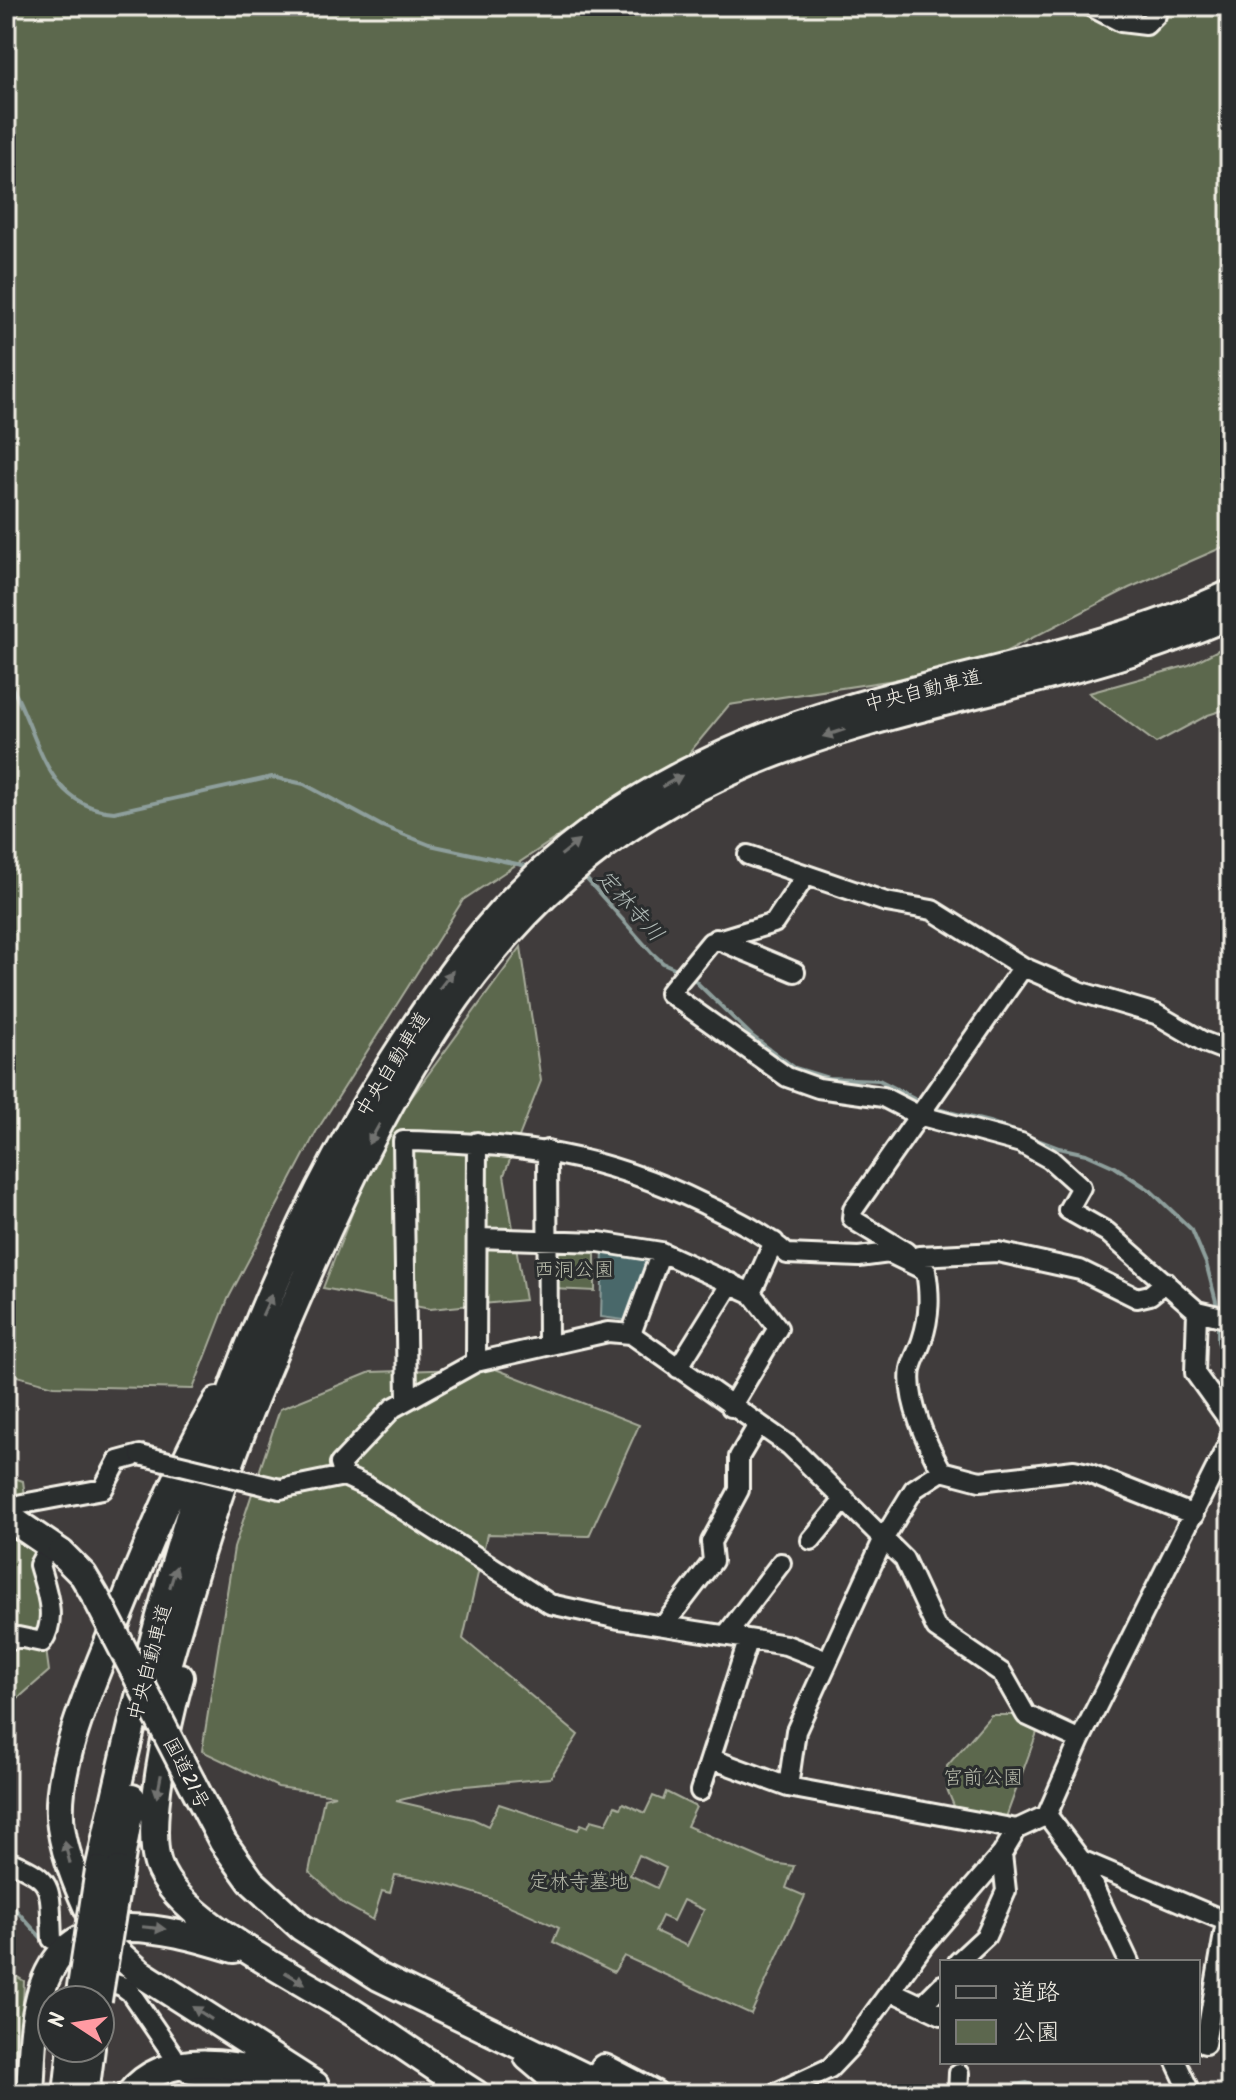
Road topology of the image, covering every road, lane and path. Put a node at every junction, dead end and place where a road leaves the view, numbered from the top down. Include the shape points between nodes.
1 (1090, 6) edge
2 (1156, 6) edge
3 (1230, 594) edge
4 (1230, 615) edge
5 (611, 830) junction
6 (748, 855) dead end
7 (806, 875) junction
8 (505, 925) junction
9 (716, 939) junction
10 (1023, 967) junction
11 (795, 972) dead end
12 (1230, 1052) edge
13 (918, 1115) junction
14 (477, 1142) junction
15 (547, 1150) junction
16 (477, 1238) junction
17 (548, 1239) junction
18 (774, 1242) junction
19 (661, 1252) junction
20 (911, 1259) junction
21 (305, 1281) junction
22 (1166, 1282) junction
23 (731, 1283) junction
24 (751, 1293) junction
25 (1197, 1311) junction
26 (1230, 1319) edge
27 (631, 1334) junction
28 (548, 1344) junction
29 (249, 1345) junction
30 (476, 1362) junction
31 (678, 1368) junction
32 (407, 1398) junction
33 (731, 1407) junction
34 (1230, 1422) edge
35 (758, 1425) junction
36 (1230, 1440) edge
37 (942, 1471) junction
38 (344, 1476) junction
39 (845, 1499) junction
40 (6, 1507) edge
41 (1194, 1515) junction
42 (6, 1519) edge
43 (884, 1538) junction
44 (811, 1540) dead end
45 (56, 1548) junction
46 (781, 1563) dead end
47 (664, 1625) junction
48 (726, 1635) junction
49 (748, 1641) junction
50 (6, 1642) edge
51 (827, 1661) junction
52 (1080, 1740) junction
53 (712, 1759) junction
54 (788, 1787) junction
55 (700, 1791) dead end
56 (1047, 1815) junction
57 (1017, 1829) junction
58 (1002, 1854) junction
59 (6, 1860) edge
60 (1081, 1860) junction
61 (109, 1870) junction
62 (288, 1914) junction
63 (1228, 1922) edge
64 (52, 1939) dead end
65 (258, 1957) junction
66 (960, 1960) edge
67 (1128, 1960) edge
68 (73, 1972) dead end
69 (83, 1984) edge
70 (99, 1984) edge
71 (940, 1987) edge
72 (891, 1991) junction
73 (922, 2005) junction
74 (940, 2014) edge
75 (496, 2034) junction
76 (1205, 2044) dead end
77 (173, 2055) dead end
78 (70, 2064) edge
79 (89, 2064) edge
80 (1177, 2064) edge
81 (959, 2073) dead end
82 (190, 2074) dead end
83 (322, 2090) edge
84 (617, 2090) edge
85 (30, 2094) edge
86 (67, 2094) edge
87 (85, 2094) edge
88 (130, 2094) edge
89 (276, 2094) edge
90 (476, 2094) edge
91 (556, 2094) edge
92 (654, 2094) edge
93 (774, 2094) edge
94 (958, 2094) edge
95 (1191, 2094) edge

1 - 2 street via 1121,22 1146,25 1156,15
5 -> 3 highway, 中央自動車道 via 711,760 771,734 889,697 1102,644
4 -> 5 highway, 中央自動車道 via 1106,662 879,720 778,753
5 - 8 highway, 中央自動車道 via 549,865
6 - 7 street
7 - 9 street via 774,923
7 - 10 street via 886,902 932,910
8 -> 21 highway, 中央自動車道 via 401,1084
29 -> 8 highway, 中央自動車道 via 348,1136 432,1000
9 - 11 street
9 - 13 street via 669,993 787,1077 818,1088 883,1097
10 - 12 street via 1081,992 1156,1014
10 - 13 street
13 - 20 street via 857,1201 852,1218
13 - 22 street via 1021,1143 1050,1159 1081,1187 1068,1210 1107,1232
14 - 15 street
14 - 16 street
14 - 32 street via 403,1141
15 - 17 street
15 - 18 street via 593,1159 666,1185
16 - 17 street
16 - 30 street
17 - 19 street
17 - 28 street
18 - 20 street via 787,1254 889,1253
18 - 24 street
19 - 23 street
19 - 27 street
20 - 22 street via 998,1252 1080,1270 1137,1298
20 - 37 street via 926,1271 930,1296 911,1382
21 - 61 highway, 中央自動車道 via 217,1500
21 -> 65 highway via 177,1687 155,1807 158,1863 175,1893
22 - 25 street
23 - 24 street
23 - 31 street
24 - 33 street via 778,1328
25 - 26 street
25 - 34 street via 1195,1373
27 - 28 street via 608,1332
27 - 31 street
28 - 30 street
61 -> 29 highway, 中央自動車道 via 158,1624
83 -> 29 highway via 140,1973 99,1932 76,1881 60,1825 63,1781 77,1724 170,1490
30 - 32 street
31 - 33 street
32 - 38 street via 340,1464
33 - 35 street
35 - 39 street via 790,1446
35 - 47 street via 739,1457 739,1490 711,1542 713,1561
36 - 41 street
37 - 41 street via 980,1481 1074,1470
37 - 43 street via 914,1489
38 - 40 street, bridge via 280,1489 140,1455 118,1461 103,1489
38 - 47 street via 550,1604
39 - 43 street
39 - 44 street
41 - 52 street
42 - 45 highway, 国道21号
43 - 51 street
43 - 52 street via 904,1559 936,1628 1002,1673 1026,1715
45 - 50 street via 39,1565 50,1602 50,1630 42,1642 18,1637
45 - 62 highway, 国道21号, bridge via 96,1597 223,1842 251,1881
46 - 48 street
47 - 48 street
48 - 49 street
49 - 51 street via 786,1645
49 - 53 street
51 - 54 street via 796,1731
52 - 56 street
53 - 54 street
53 - 55 street
54 - 57 street
56 - 57 street
56 - 60 street
57 - 58 street
58 - 66 street via 1006,1891 986,1936
58 - 72 street
59 - 64 street via 40,1874 48,1888
60 - 63 street
60 - 67 street
61 - 69 highway, 中央自動車道, bridge
61 - 70 highway, 中央自動車道, bridge
62 - 75 highway, 国道21号 via 321,1942 379,1977
62 - 84 highway, 国道21号
63 - 76 street
85 -> 65 highway via 41,1993 60,1955 72,1946 127,1925 170,1929
65 -> 90 highway
68 - 77 street via 130,1992
71 - 73 street
72 - 73 street
72 - 93 street via 830,2068
73 - 74 street
75 - 84 highway, 国道21号
75 - 91 highway via 548,2074
78 - 86 highway
79 - 87 highway
80 - 95 street
81 - 94 street
82 - 89 street
83 - 88 highway via 274,2074 194,2064 152,2073
84 - 92 highway, 国道21号

